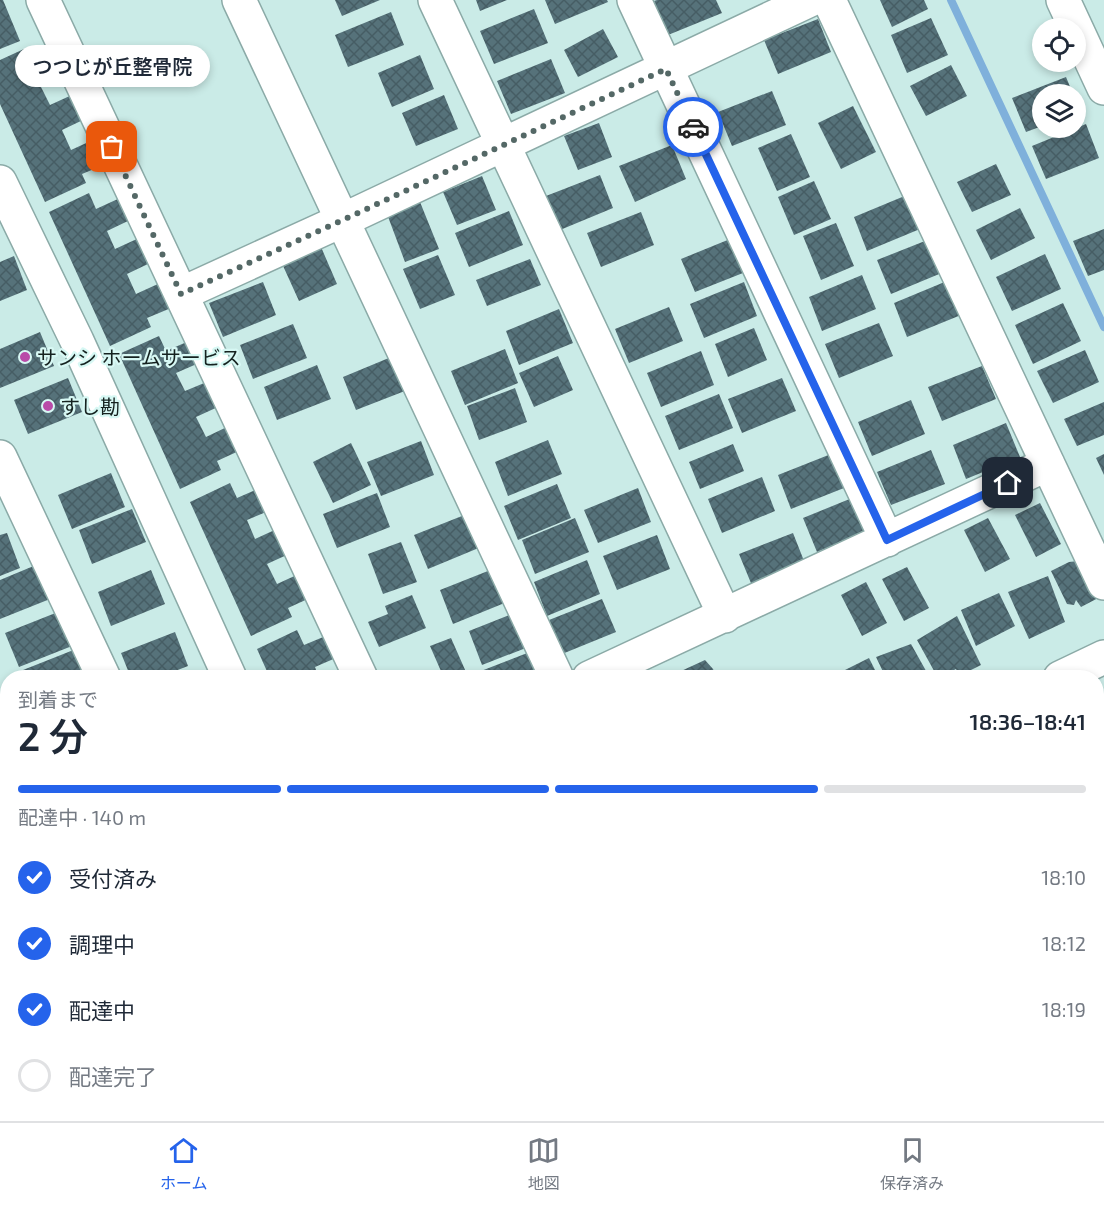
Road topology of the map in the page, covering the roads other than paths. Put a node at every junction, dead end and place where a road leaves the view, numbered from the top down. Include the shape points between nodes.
1 (43, 0) edge
2 (239, 0) edge
3 (435, 0) edge
4 (633, 0) edge
5 (810, 0) edge
6 (830, 0) edge
7 (1062, 0) edge
8 (666, 69) junction
9 (1102, 77) edge
10 (504, 144) junction
11 (0, 182) edge
12 (343, 220) junction
13 (181, 294) junction
14 (0, 457) edge
15 (1048, 464) junction
16 (887, 540) junction
17 (1104, 583) edge
18 (725, 616) junction
19 (1104, 657) edge
20 (100, 670) edge
21 (226, 670) edge
22 (357, 670) edge
23 (553, 670) edge
24 (607, 670) edge
25 (1077, 670) edge

1 - 13 street
2 - 12 street
3 - 10 street
4 - 8 street
5 - 8 street
6 - 15 street
7 - 9 street
8 - 10 street
8 - 16 street
10 - 12 street
10 - 18 street
11 - 21 street via 78,341
12 - 13 street
12 - 23 street
13 - 22 street
14 - 20 street
15 - 16 street
15 - 17 street
16 - 18 street
18 - 24 street
19 - 25 street

